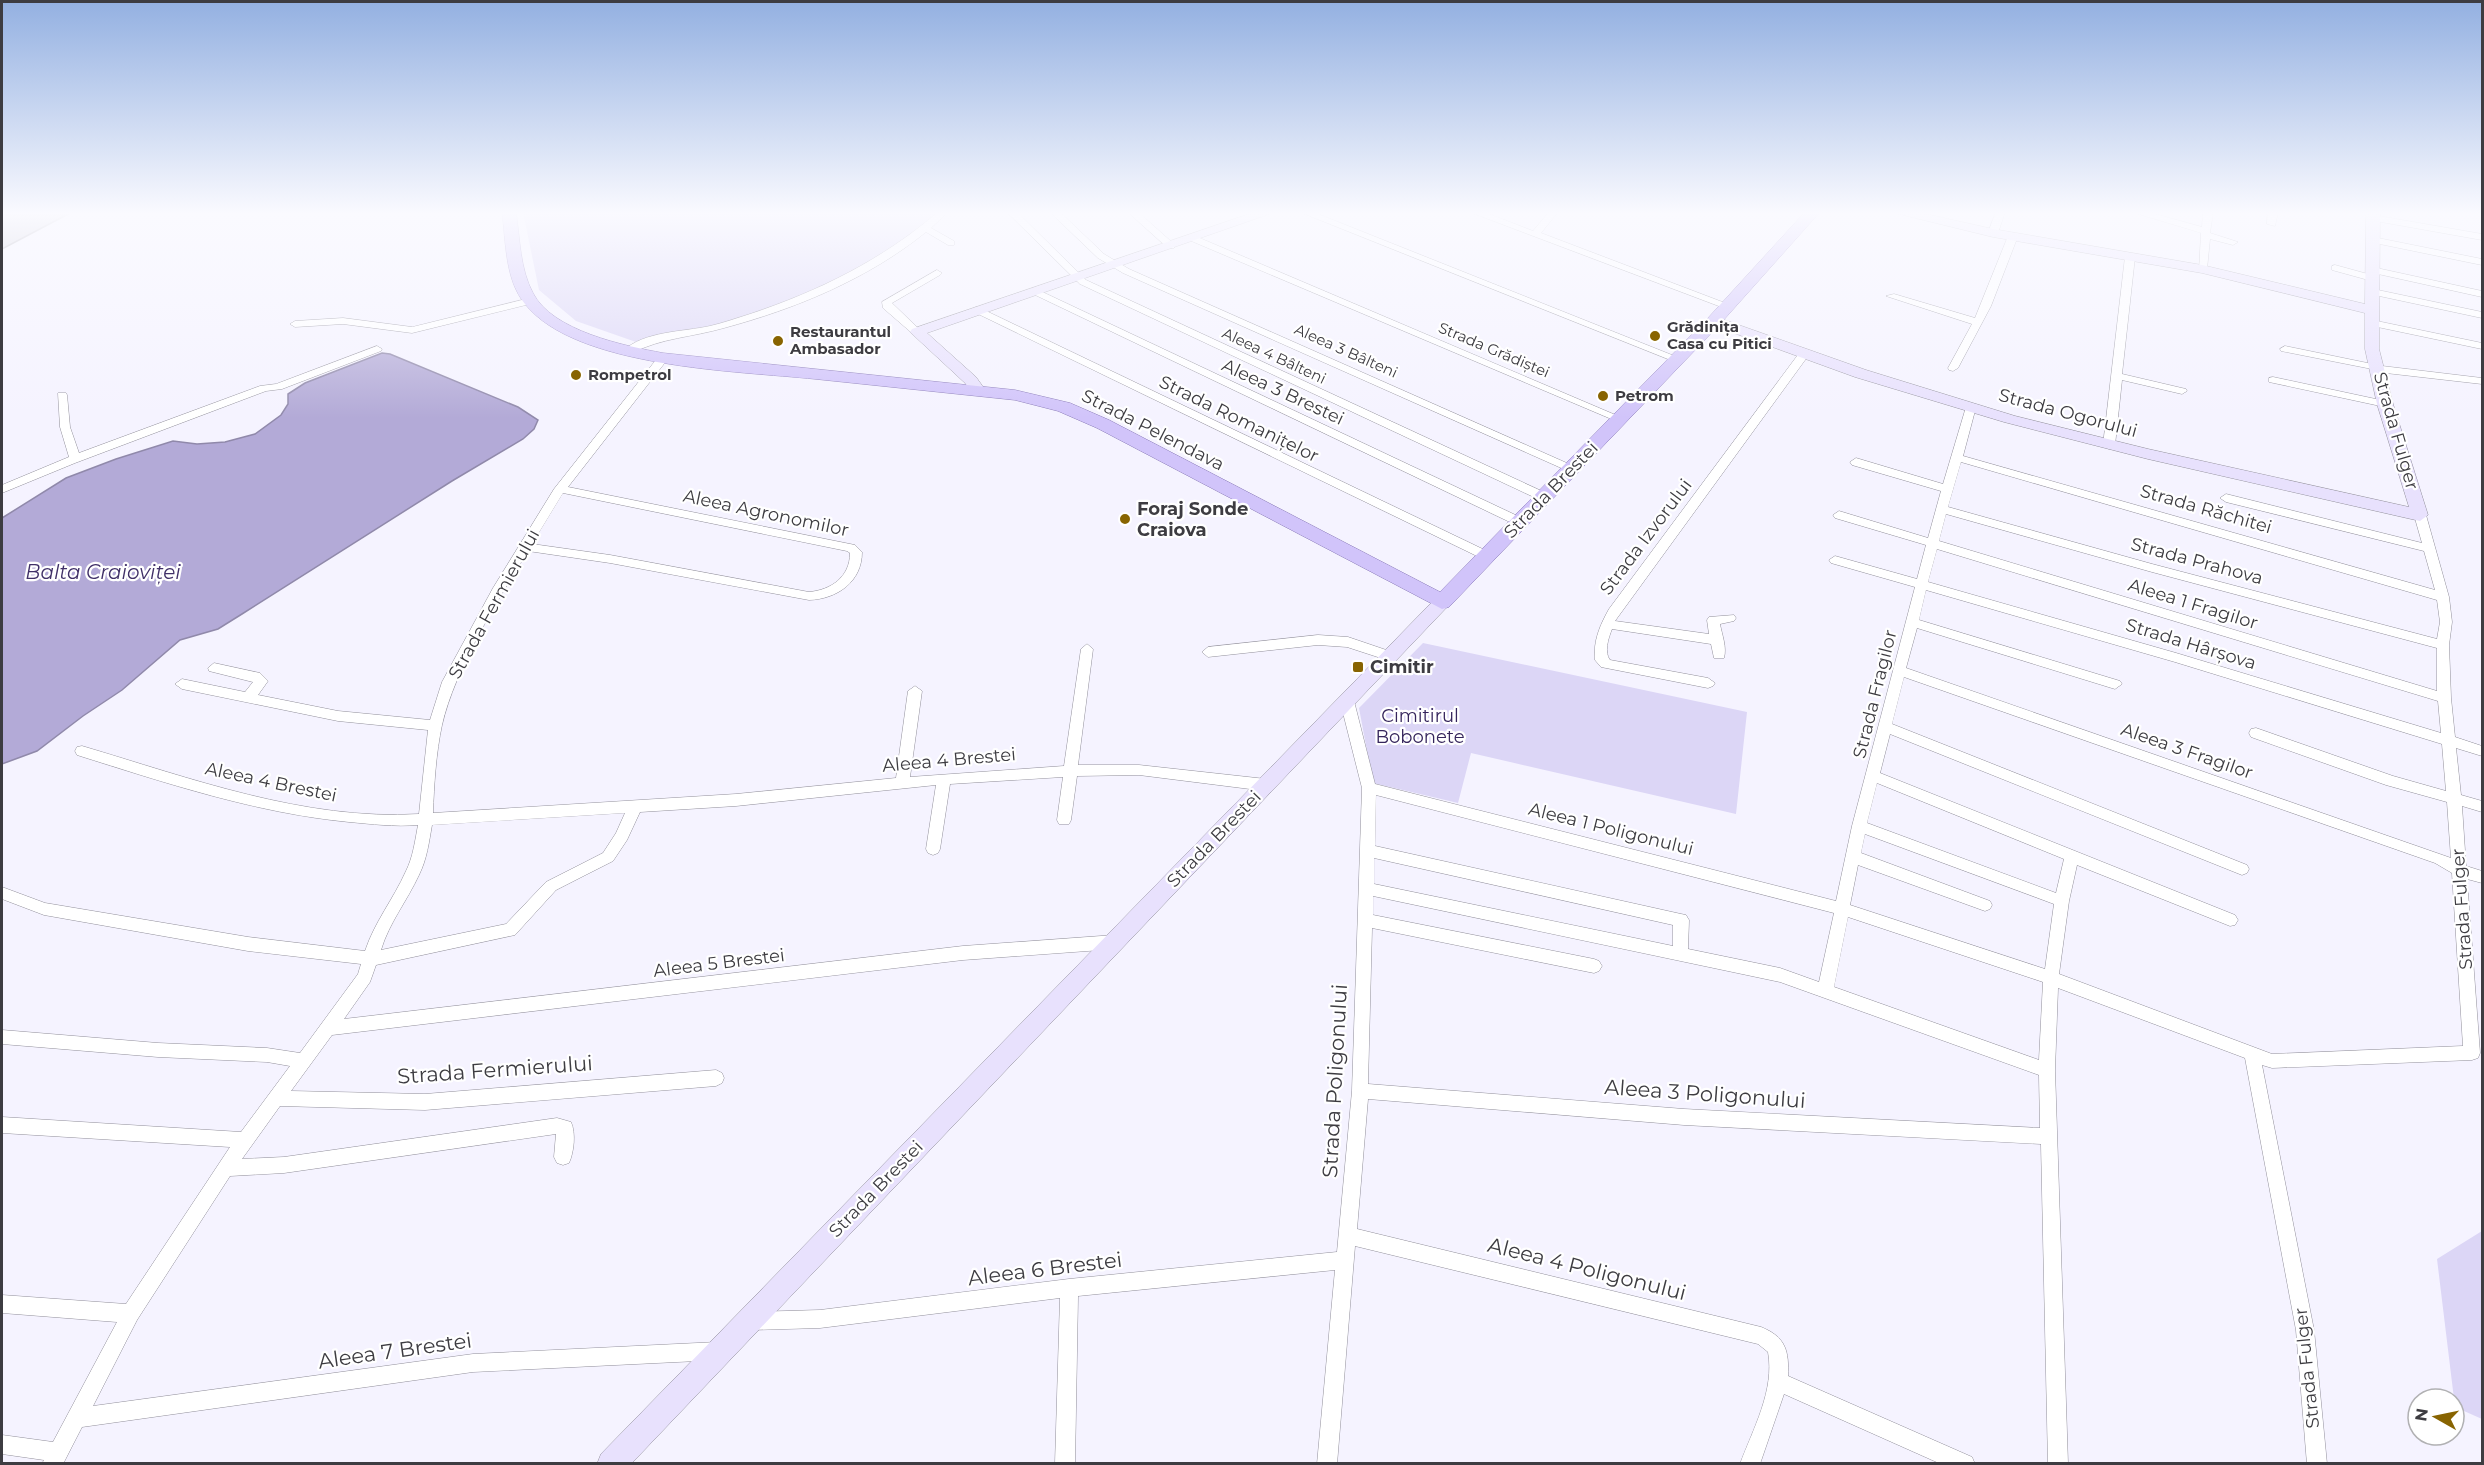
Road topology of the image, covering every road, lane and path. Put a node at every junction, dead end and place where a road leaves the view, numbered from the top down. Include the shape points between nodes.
1 (522, 280) edge
2 (843, 280) edge
3 (924, 280) edge
4 (1065, 280) edge
5 (1082, 280) edge
6 (1151, 280) edge
7 (1292, 280) edge
8 (1477, 280) edge
9 (1659, 280) edge
10 (1751, 280) edge
11 (1997, 280) edge
12 (2127, 280) edge
13 (2243, 280) edge
14 (2373, 280) edge
15 (2374, 280) edge
16 (2376, 280) edge
17 (1034, 291) junction
18 (2482, 294) edge
19 (1891, 296) dead end
20 (530, 301) junction
21 (1728, 306) junction
22 (978, 310) junction
23 (2482, 315) edge
24 (2372, 316) junction
25 (1714, 321) junction
26 (1977, 322) junction
27 (295, 324) dead end
28 (917, 332) junction
29 (2482, 346) edge
30 (377, 349) dead end
31 (2284, 349) dead end
32 (628, 351) junction
33 (1804, 354) junction
34 (663, 358) junction
35 (1677, 359) junction
36 (1953, 368) dead end
37 (2377, 368) junction
38 (2117, 376) junction
39 (2273, 380) dead end
40 (2482, 381) edge
41 (978, 391) junction
42 (2182, 391) dead end
43 (62, 395) dead end
44 (2385, 404) junction
45 (1971, 407) junction
46 (1620, 419) junction
47 (2109, 445) junction
48 (1958, 458) junction
49 (75, 459) junction
50 (1856, 462) dead end
51 (1572, 468) junction
52 (2, 489) edge
53 (560, 489) junction
54 (1948, 489) junction
55 (1544, 497) junction
56 (2226, 498) dead end
57 (1942, 509) junction
58 (1839, 515) dead end
59 (2420, 515) junction
60 (1520, 522) junction
61 (1932, 544) junction
62 (525, 547) junction
63 (2431, 549) junction
64 (1487, 555) junction
65 (1835, 560) dead end
66 (1921, 584) junction
67 (2443, 597) junction
68 (1442, 603) junction
69 (1730, 618) dead end
70 (1911, 622) junction
71 (1607, 624) junction
72 (1718, 640) junction
73 (2443, 645) junction
74 (1087, 649) dead end
75 (1208, 652) dead end
76 (1719, 655) dead end
77 (1390, 656) junction
78 (214, 668) dead end
79 (1901, 671) junction
80 (1708, 683) dead end
81 (182, 684) dead end
82 (2115, 684) dead end
83 (915, 691) dead end
84 (248, 698) junction
85 (2444, 698) junction
86 (1347, 701) junction
87 (435, 726) junction
88 (1886, 727) junction
89 (2256, 733) dead end
90 (2449, 742) junction
91 (82, 751) dead end
92 (2482, 751) edge
93 (1069, 771) junction
94 (1873, 776) junction
95 (944, 779) junction
96 (902, 783) junction
97 (1266, 785) junction
98 (1369, 788) junction
99 (2454, 798) junction
100 (635, 806) junction
101 (2482, 806) edge
102 (426, 818) junction
103 (1064, 820) dead end
104 (1859, 826) junction
105 (933, 849) dead end
106 (1367, 850) junction
107 (2072, 855) junction
108 (1854, 856) junction
109 (2242, 869) dead end
110 (2459, 870) junction
111 (2482, 877) edge
112 (1365, 888) junction
113 (2, 893) edge
114 (2062, 901) junction
115 (1985, 905) dead end
116 (1844, 909) junction
117 (1364, 920) junction
118 (2230, 920) dead end
119 (1115, 942) junction
120 (1680, 953) junction
121 (372, 959) junction
122 (1594, 966) dead end
123 (2051, 978) junction
124 (1825, 991) junction
125 (328, 1028) junction
126 (2, 1037) edge
127 (2252, 1054) junction
128 (304, 1061) junction
129 (2048, 1070) junction
130 (716, 1077) dead end
131 (1360, 1091) junction
132 (276, 1098) junction
133 (2, 1125) edge
134 (2048, 1136) junction
135 (245, 1140) junction
136 (563, 1157) dead end
137 (225, 1168) junction
138 (1349, 1236) junction
139 (1346, 1260) junction
140 (1069, 1288) junction
141 (2, 1304) edge
142 (131, 1314) junction
143 (749, 1321) junction
144 (720, 1350) junction
145 (1777, 1381) junction
146 (77, 1418) junction
147 (2, 1445) edge
148 (55, 1458) edge
149 (611, 1464) edge
150 (1065, 1464) edge
151 (1327, 1464) edge
152 (1750, 1464) edge
153 (1965, 1464) edge
154 (2058, 1464) edge
155 (2317, 1464) edge

1 - 20 main road
2 - 32 street via 815,295 719,327 650,341
3 - 28 street via 887,302
4 - 17 street
5 - 55 street, Aleea 4 Bâlteni
6 - 51 street, Aleea 3 Bâlteni
7 - 46 street, Strada Grădiștei
8 - 35 street
9 - 21 street
10 - 21 main road, Strada Brestei
11 - 26 street
12 - 38 street
13 - 24 street
14 - 24 street, Strada Fulger
15 - 23 street
16 - 18 street
17 - 22 street
17 - 60 street, Aleea 3 Brestei
19 - 26 street
20 - 27 street via 412,330 343,321
20 - 32 main road, Strada Pelendava via 576,333
21 - 25 main road, Strada Brestei
22 - 28 street
22 - 64 street, Strada Romanițelor
24 - 29 street
24 - 37 street, Strada Fulger
25 - 33 street, Strada Ogorului
25 - 35 main road, Strada Brestei
26 - 36 street
28 - 41 street via 971,380
30 - 49 street
31 - 37 street
32 - 34 main road, Strada Pelendava
33 - 45 street, Strada Ogorului
33 - 71 street, Strada Izvorului
34 - 41 main road, Strada Pelendava
34 - 53 street, Strada Fermierului
35 - 46 main road, Strada Brestei
37 - 40 street
37 - 44 street, Strada Fulger
38 - 42 street
38 - 47 street
39 - 44 street
41 - 68 main road, Strada Pelendava via 1016,395 1064,407 1103,424
43 - 49 street via 65,427
44 - 59 street, Strada Fulger
45 - 47 street, Strada Ogorului
45 - 48 street, Strada Fragilor
46 - 51 main road, Strada Brestei
47 - 59 street, Strada Ogorului
48 - 54 street, Strada Fragilor
48 - 67 street, Strada Răchitei
49 - 52 street
50 - 54 street
51 - 55 main road, Strada Brestei
53 - 62 street, Strada Fermierului
53 - 62 street, Aleea Agronomilor via 851,548 856,552 856,566 830,593 809,596
54 - 57 street, Strada Fragilor
55 - 60 main road, Strada Brestei
56 - 63 street
57 - 61 street, Strada Fragilor
57 - 73 street, Strada Prahova
58 - 61 street, Aleea 1 Fragilor
59 - 63 street, Strada Fulger
60 - 64 main road, Strada Brestei
61 - 66 street, Strada Fragilor
61 - 85 street, Aleea 1 Fragilor
62 - 87 street, Strada Fermierului via 449,682
63 - 67 street, Strada Fulger
64 - 68 main road, Strada Brestei
65 - 66 street, Strada Hârșova
66 - 70 street, Strada Fragilor
66 - 90 street, Strada Hârșova
67 - 73 street, Strada Fulger
68 - 77 street, Strada Brestei
69 - 72 street via 1713,620
70 - 79 street, Strada Fragilor
70 - 82 street
71 - 72 street
71 - 80 street, Strada Izvorului via 1600,646 1603,662
72 - 76 street
73 - 85 street, Strada Fulger
74 - 93 street
75 - 77 street via 1318,640 1348,642
77 - 86 street, Strada Brestei
78 - 84 street via 255,676 261,681
79 - 88 street, Strada Fragilor
79 - 110 street, Aleea 3 Fragilor via 2440,859
81 - 84 street
83 - 96 street
84 - 87 street via 360,720
85 - 90 street, Strada Fulger
86 - 97 street, Strada Brestei
86 - 98 street, Strada Poligonului
87 - 102 street, Strada Fermierului
88 - 94 street, Strada Fragilor
88 - 109 street
89 - 99 street via 2391,781
90 - 92 street, Strada Hârșova
90 - 99 street, Strada Fulger
91 - 102 street, Aleea 4 Brestei via 301,812 368,820
93 - 95 street, Aleea 4 Brestei
93 - 97 street, Aleea 4 Brestei via 1139,770
93 - 103 street
94 - 104 street, Strada Fragilor
94 - 107 street
95 - 96 street, Aleea 4 Brestei
95 - 105 street
96 - 100 street, Aleea 4 Brestei
97 - 119 street, Strada Brestei
98 - 106 street, Strada Poligonului
98 - 116 street, Aleea 1 Poligonului
99 - 101 street
99 - 110 street, Strada Fulger
100 - 102 street, Aleea 4 Brestei
100 - 121 street via 608,857 551,886 510,930
102 - 121 street, Strada Fermierului via 412,873 379,931
104 - 108 street, Strada Fragilor
104 - 114 street
106 - 112 street, Strada Poligonului
106 - 120 street via 1681,920
107 - 114 street
107 - 118 street
108 - 115 street
108 - 116 street, Strada Fragilor
110 - 111 street, Aleea 3 Fragilor
110 - 127 street, Strada Fulger via 2472,1053 2272,1060
112 - 117 street, Strada Poligonului
112 - 120 street
113 - 121 street via 44,909 248,944
114 - 123 street
116 - 123 street, Aleea 1 Poligonului
116 - 124 street, Strada Fragilor
117 - 122 street
117 - 131 street, Strada Poligonului
119 - 125 street, Aleea 5 Brestei via 963,953
119 - 143 street, Strada Brestei
120 - 124 street via 1780,975
121 - 125 street, Strada Fermierului via 365,977
123 - 127 street, Aleea 1 Poligonului
123 - 129 street
124 - 129 street
125 - 128 street, Strada Fermierului
126 - 128 street via 267,1055
127 - 155 street, Strada Fulger via 2306,1330
128 - 132 street, Strada Fermierului
129 - 134 street
130 - 132 street, Strada Fermierului via 425,1102
131 - 134 street, Aleea 3 Poligonului via 1684,1117
131 - 138 street, Strada Poligonului
132 - 135 street, Strada Fermierului
133 - 135 street
134 - 154 street
135 - 137 street, Strada Fermierului
136 - 137 street via 565,1128 557,1126 284,1165
137 - 142 street, Strada Fermierului
138 - 139 street, Strada Poligonului
138 - 145 street, Aleea 4 Poligonului via 1761,1336 1773,1343 1777,1351
139 - 140 street, Aleea 6 Brestei
139 - 151 street, Strada Poligonului
140 - 143 street, Aleea 6 Brestei via 820,1319
140 - 150 street
141 - 142 street
142 - 146 street, Strada Fermierului
143 - 144 street, Strada Brestei
144 - 146 street, Aleea 7 Brestei via 472,1363
144 - 149 street, Strada Brestei
145 - 152 street, Aleea 4 Poligonului
145 - 153 street
146 - 148 street, Strada Fermierului
147 - 148 street, Strada Fermierului

